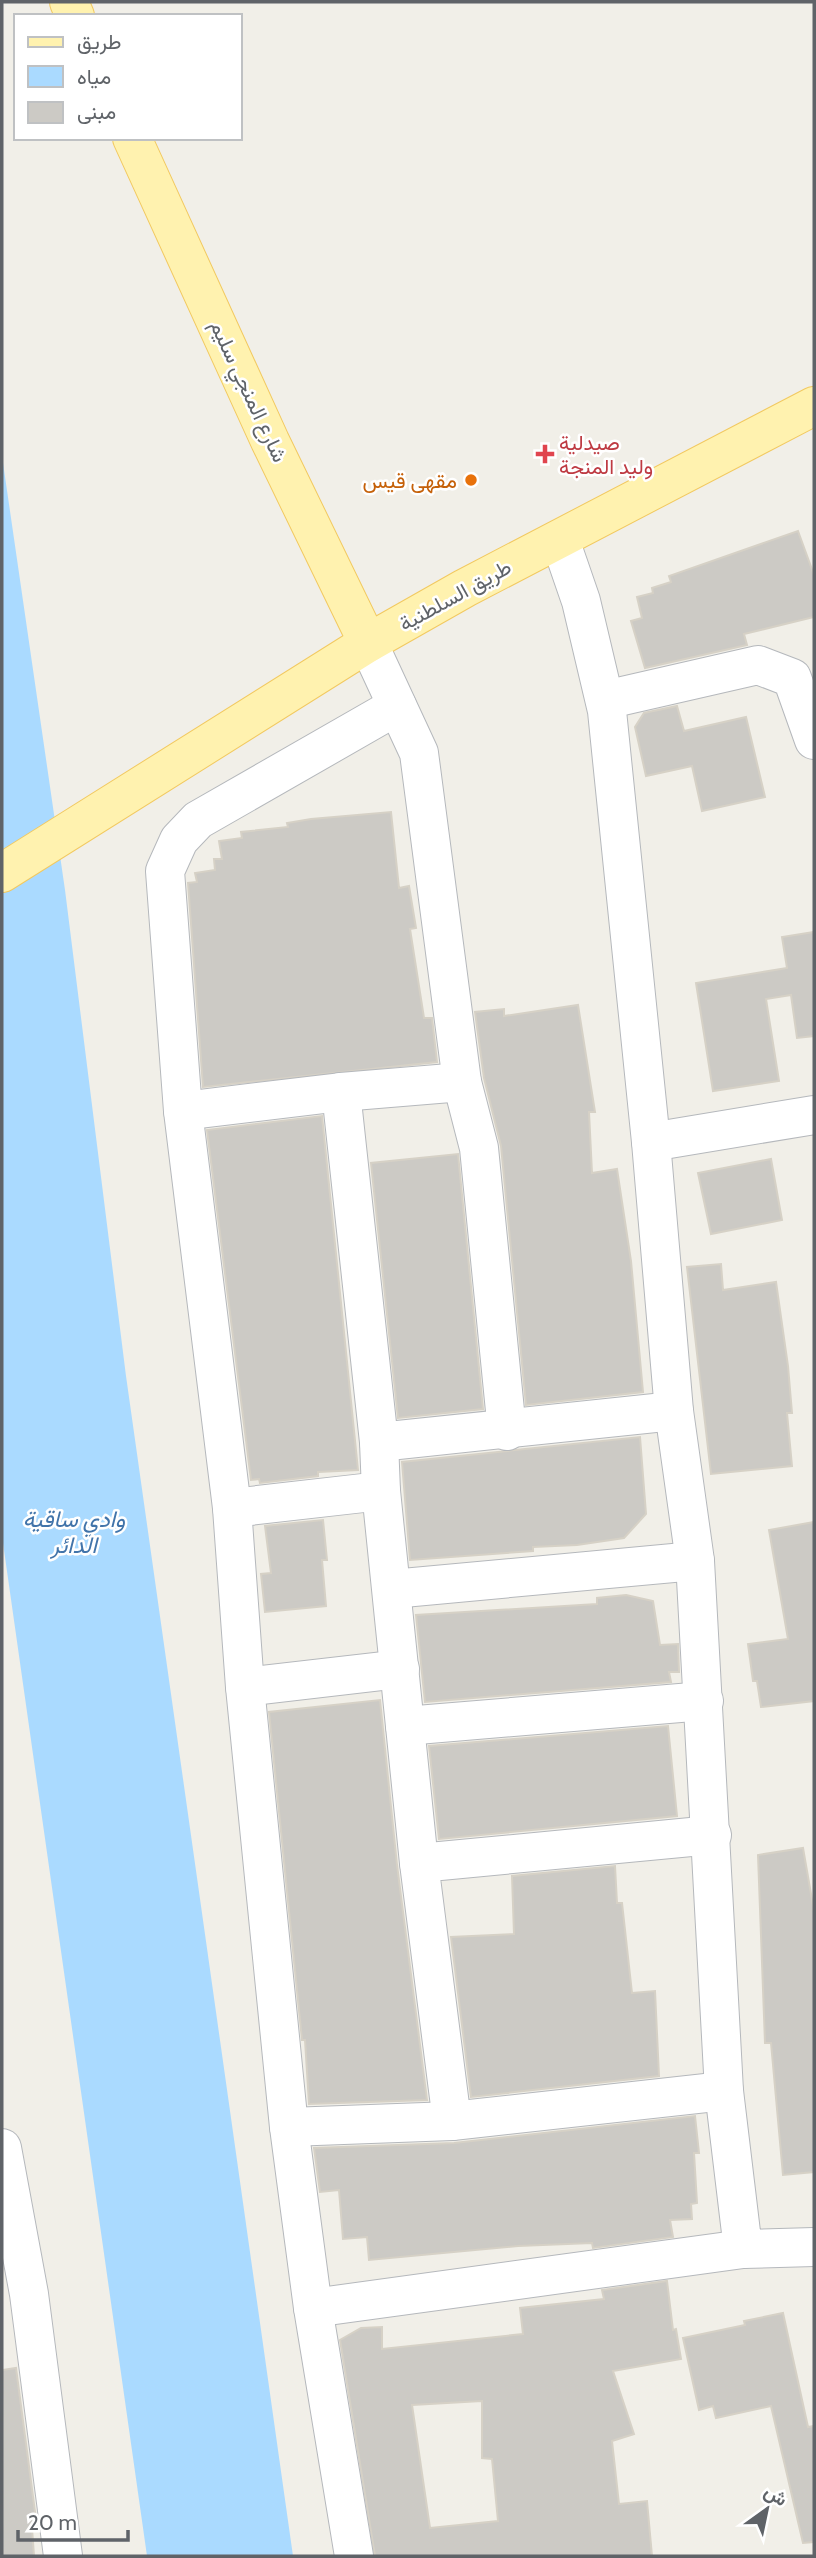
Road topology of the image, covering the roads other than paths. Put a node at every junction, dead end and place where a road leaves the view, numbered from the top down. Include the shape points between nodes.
1 (133, 140) edge
2 (814, 406) edge
3 (560, 540) junction
4 (368, 643) junction
5 (605, 700) junction
6 (397, 706) junction
7 (814, 740) edge
8 (2, 873) edge
9 (462, 1082) junction
10 (341, 1092) junction
11 (183, 1111) junction
12 (814, 1115) edge
13 (651, 1142) junction
14 (674, 1411) junction
15 (507, 1431) junction
16 (379, 1442) junction
17 (381, 1491) junction
18 (232, 1508) junction
19 (695, 1561) junction
20 (392, 1589) junction
21 (400, 1669) junction
22 (245, 1687) junction
23 (704, 1701) junction
24 (405, 1726) junction
25 (712, 1835) junction
26 (419, 1863) junction
27 (724, 2091) junction
28 (452, 2121) junction
29 (289, 2127) junction
30 (2, 2148) edge
31 (814, 2247) edge
32 (743, 2249) junction
33 (15, 2297) edge
34 (313, 2308) junction
35 (63, 2556) edge
36 (354, 2556) edge

1 - 4 main road, شارع المنجي سليم
2 - 3 main road, طريق السلطنية
3 - 4 main road, طريق السلطنية
3 - 5 street via 581,601
4 - 6 street
4 - 8 main road, طريق السلطنية
5 - 7 street via 758,665 792,678
5 - 13 street
6 - 9 street via 419,754
6 - 11 street via 198,820 179,840 165,871
9 - 10 street
9 - 15 street via 479,1148
10 - 11 street
10 - 16 street
11 - 18 street
12 - 13 street
13 - 14 street
14 - 15 street
14 - 19 street
15 - 16 street
16 - 17 street
17 - 18 street
17 - 20 street
18 - 22 street
19 - 20 street
19 - 23 street
20 - 21 street
21 - 22 street
21 - 24 street
22 - 29 street
23 - 24 street
23 - 25 street
24 - 26 street
25 - 26 street
25 - 27 street
26 - 28 street
27 - 28 street
27 - 32 street
28 - 29 street
29 - 34 street
30 - 33 street
31 - 32 street
32 - 34 street
33 - 35 street
34 - 36 street

